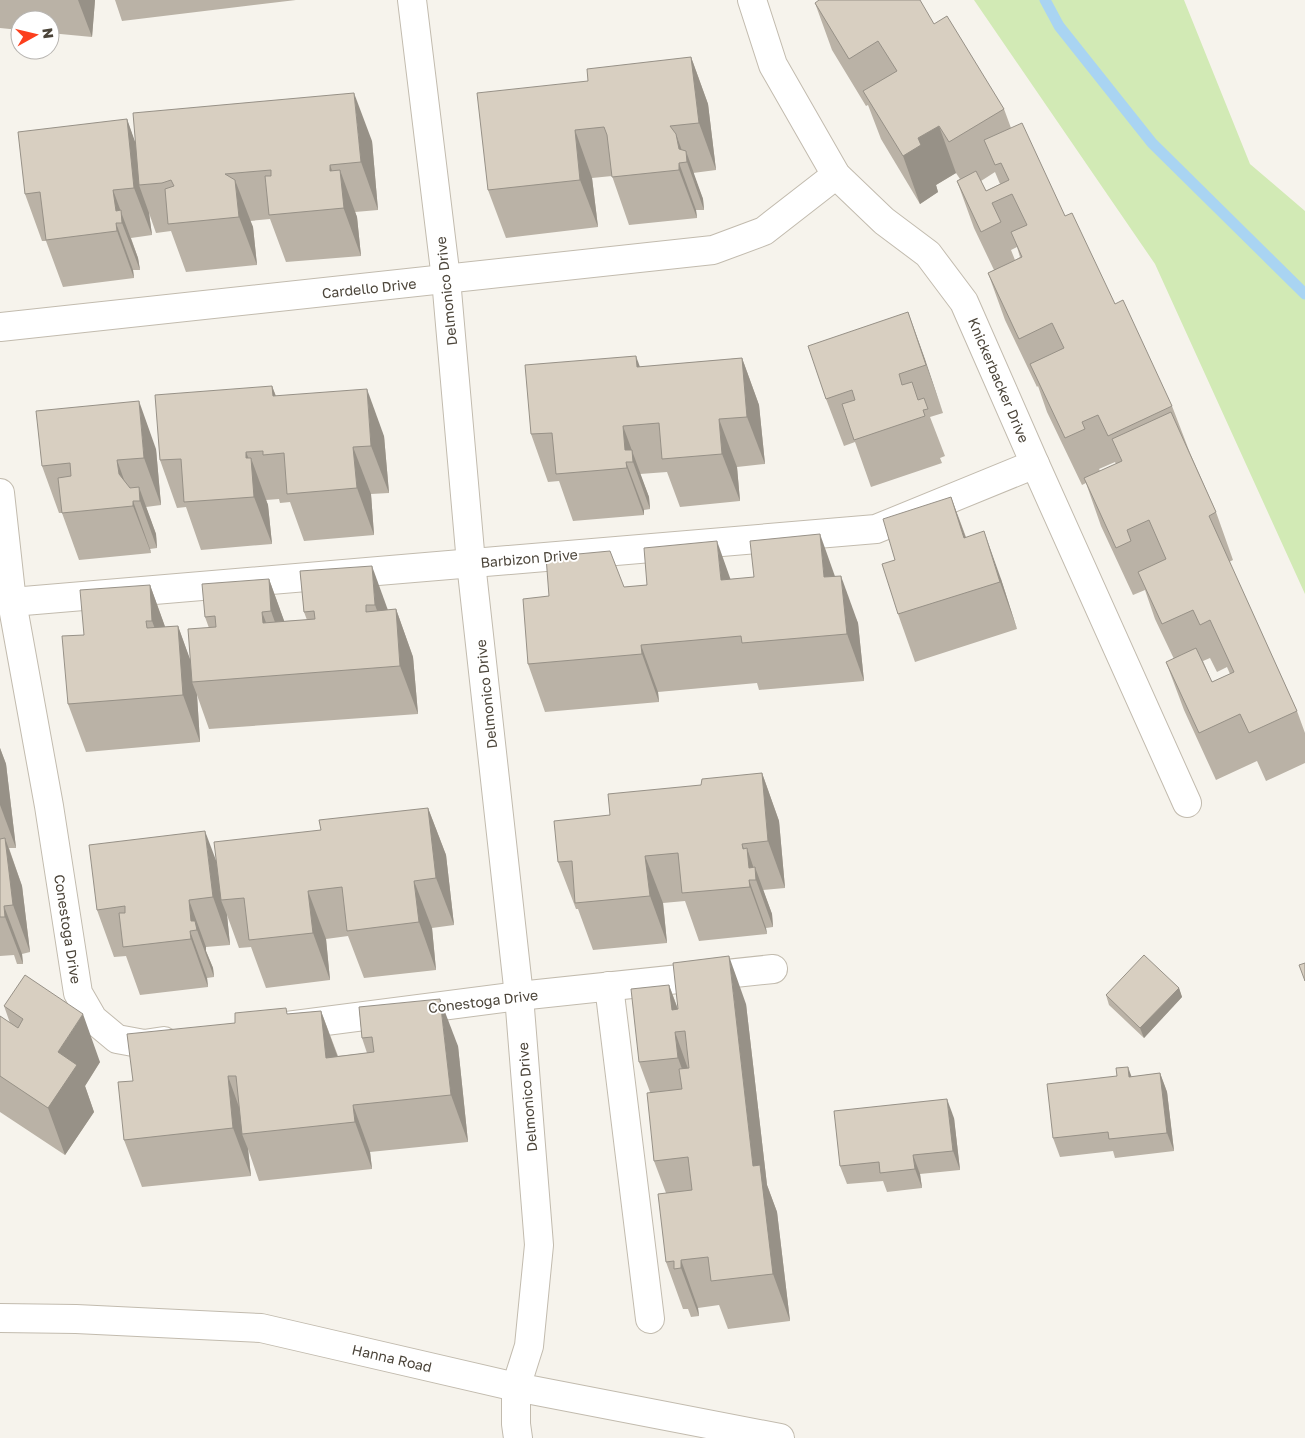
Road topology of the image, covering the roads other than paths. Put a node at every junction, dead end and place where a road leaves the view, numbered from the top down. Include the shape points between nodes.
1 (412, 0) edge
2 (752, 0) edge
3 (836, 174) junction
4 (446, 280) junction
5 (0, 328) edge
6 (1035, 464) junction
7 (0, 493) edge
8 (471, 563) junction
9 (12, 602) junction
10 (1187, 803) dead end
11 (773, 969) dead end
12 (609, 986) junction
13 (519, 996) junction
14 (261, 1029) edge
15 (192, 1038) edge
16 (0, 1318) edge
17 (650, 1319) dead end
18 (516, 1386) junction
19 (518, 1438) edge
20 (780, 1438) edge

1 - 4 street, Delmonico Drive
2 - 3 street, Knickerbacker Drive via 773,65
3 - 4 street, Cardello Drive via 764,231 712,250
3 - 6 street, Knickerbacker Drive via 884,221 928,254 964,302
4 - 5 street, Cardello Drive
4 - 8 street, Delmonico Drive
6 - 8 street, Barbizon Drive via 876,529
6 - 10 street, Knickerbacker Drive
7 - 9 street, Conestoga Drive
8 - 9 street, Barbizon Drive
8 - 13 street, Delmonico Drive
9 - 15 street, Conestoga Drive via 49,806 78,993 93,1019 117,1039 144,1044
11 - 12 street, Conestoga Drive
12 - 13 street, Conestoga Drive
12 - 17 street
13 - 14 street, Conestoga Drive
13 - 18 street, Delmonico Drive via 539,1245 528,1346
16 - 18 street, Hanna Road via 261,1328
18 - 19 street, Delmonico Drive
18 - 20 street, Hanna Road

